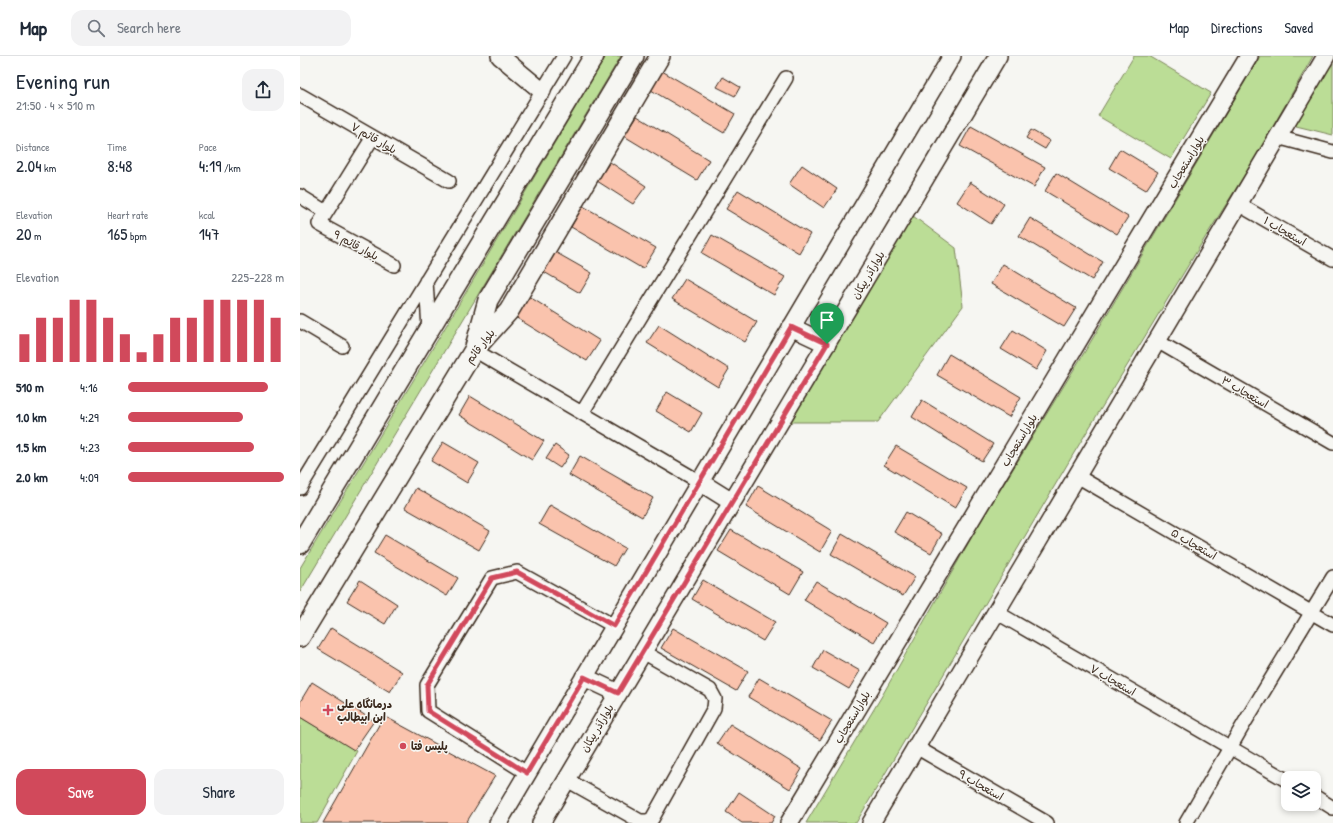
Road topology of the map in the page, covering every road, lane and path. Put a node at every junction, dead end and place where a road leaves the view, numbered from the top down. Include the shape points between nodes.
1 (500, 56) edge
2 (564, 56) edge
3 (594, 56) edge
4 (634, 56) edge
5 (660, 56) edge
6 (952, 56) edge
7 (998, 56) edge
8 (1249, 56) edge
9 (1326, 56) edge
10 (786, 78) dead end
11 (542, 91) junction
12 (300, 95) edge
13 (373, 137) junction
14 (1277, 137) junction
15 (1333, 152) edge
16 (448, 181) dead end
17 (300, 196) edge
18 (1238, 204) junction
19 (326, 212) junction
20 (1333, 259) edge
21 (394, 265) dead end
22 (426, 281) junction
23 (300, 321) edge
24 (791, 327) junction
25 (429, 329) junction
26 (1156, 341) junction
27 (827, 344) junction
28 (342, 346) dead end
29 (474, 350) junction
30 (582, 413) junction
31 (1333, 443) edge
32 (1077, 476) junction
33 (700, 482) junction
34 (300, 488) edge
35 (732, 502) junction
36 (300, 544) edge
37 (1333, 577) edge
38 (996, 612) junction
39 (1311, 612) junction
40 (1333, 625) edge
41 (614, 626) junction
42 (300, 637) edge
43 (643, 652) junction
44 (584, 677) junction
45 (618, 693) junction
46 (916, 747) junction
47 (1231, 747) junction
48 (527, 773) junction
49 (1281, 777) edge
50 (567, 780) junction
51 (1321, 800) edge
52 (1333, 808) edge
53 (498, 823) edge
54 (541, 823) edge
55 (789, 823) edge
56 (871, 823) edge
57 (1047, 823) edge
58 (1186, 823) edge

1 - 11 street
2 - 11 street
3 - 25 main road
4 - 29 main road via 488,300
5 - 29 main road, بلوار قائم via 509,311
6 - 24 street
7 - 27 street, بلوارآذر پیکان
8 - 55 street, بلواراستعجاب
9 - 14 street
10 - 30 street
11 - 22 street
12 - 13 street, بلوار قائم ۷
13 - 16 street, بلوار قائم ۷
13 - 19 street
14 - 15 street
14 - 18 street
17 - 19 street
18 - 20 street, استعجاب ۱
18 - 26 street
19 - 21 street, بلوار قائم ۹ via 319,224
22 - 25 street
22 - 34 street
23 - 28 street
24 - 27 street
24 - 33 street
25 - 36 main road
26 - 31 street, استعجاب ۳
26 - 32 street
27 - 35 street, بلوارآذر پیکان
29 - 30 street
29 - 42 main road, بلوار قائم
30 - 33 street
32 - 38 street
32 - 39 street, استعجاب ۵
33 - 35 street
33 - 41 street
35 - 43 street, بلوارآذر پیکان
37 - 39 street
38 - 46 street
38 - 47 street, استعجاب ۷
39 - 40 street, استعجاب ۵
39 - 47 street
41 - 44 street
41 - 48 street via 517,572 492,578 427,685 428,711
43 - 45 street, بلوارآذر پیکان
43 - 50 street via 710,690 715,699 714,708 652,819 647,822 640,821
44 - 45 street
44 - 48 street
45 - 50 street, بلوارآذر پیکان
46 - 56 street
46 - 57 street, استعجاب ۹
47 - 49 street, استعجاب ۷
47 - 58 street
48 - 53 street
50 - 54 street, بلوارآذر پیکان
51 - 52 street

